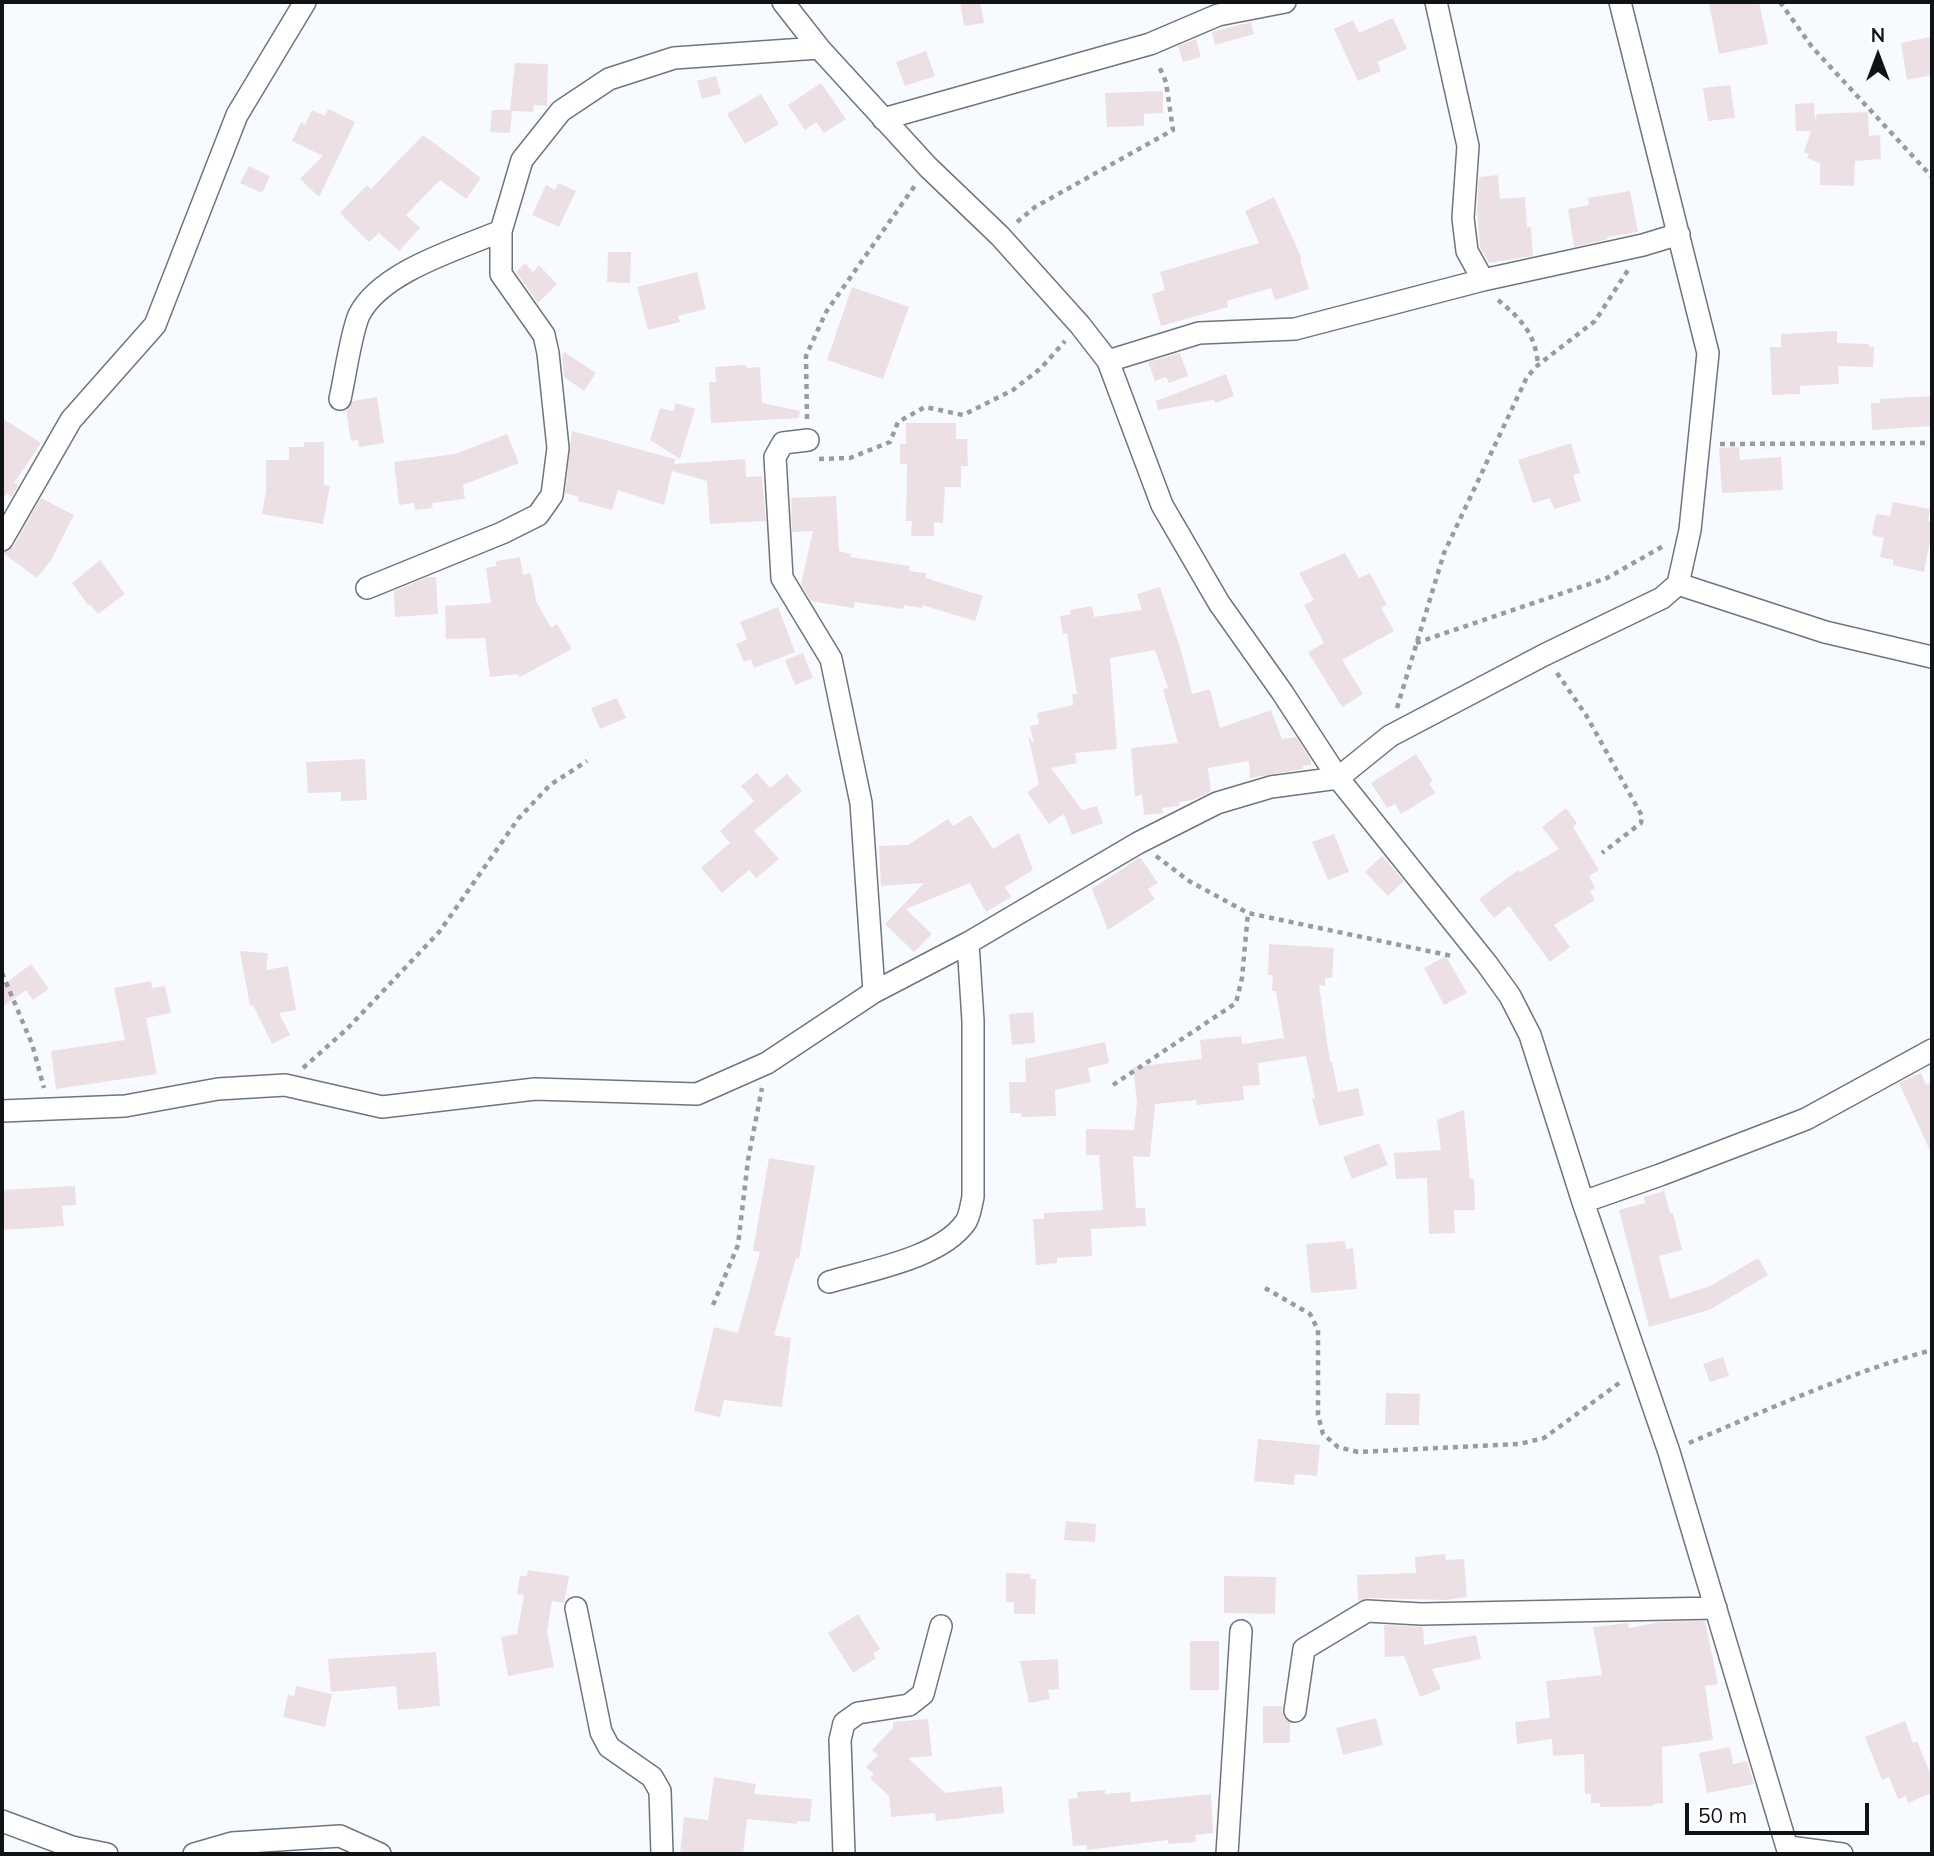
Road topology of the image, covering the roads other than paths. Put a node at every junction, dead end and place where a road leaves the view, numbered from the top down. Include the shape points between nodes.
1 (305, 2) edge
2 (783, 2) edge
3 (1285, 2) edge
4 (1436, 2) edge
5 (1620, 2) edge
6 (819, 48) junction
7 (883, 119) junction
8 (501, 230) junction
9 (1679, 234) junction
10 (1480, 281) junction
11 (1108, 361) junction
12 (340, 399) dead end
13 (808, 440) road end
14 (2, 540) edge
15 (1678, 584) junction
16 (367, 587) dead end
17 (1932, 657) edge
18 (1338, 778) junction
19 (968, 943) junction
20 (874, 992) junction
21 (1932, 1050) edge
22 (2, 1111) edge
23 (1583, 1202) junction
24 (829, 1282) dead end
25 (576, 1608) dead end
26 (1716, 1608) junction
27 (941, 1626) dead end
28 (1241, 1631) dead end
29 (1295, 1711) dead end
30 (2, 1821) edge
31 (1789, 1851) edge
32 (107, 1854) edge
33 (194, 1854) edge
34 (380, 1854) edge
35 (662, 1854) edge
36 (844, 1854) edge
37 (1227, 1854) edge
38 (1842, 1854) edge

1 - 14 street via 237,115 155,325 71,420
2 - 6 street
3 - 7 street via 1218,15 1150,44
4 - 10 street via 1468,146 1464,218 1467,251
5 - 9 street
6 - 7 street
6 - 8 street via 674,58 609,79 561,111 522,160
7 - 11 street via 1000,236
8 - 12 street via 395,276 371,295 358,316
8 - 16 street via 500,274 544,335 548,353 558,448 552,495 538,515 502,533
9 - 10 street
9 - 15 street via 1708,353 1690,530
10 - 11 street via 1295,329 1199,333
11 - 18 street via 1162,505 1219,603
13 - 20 street via 783,443 775,457 782,578 831,659 862,803
15 - 17 street via 1825,632
15 - 18 street via 1662,598 1390,736
18 - 19 street via 1271,786 1217,803 1138,843
18 - 23 street via 1510,996 1531,1035
19 - 20 street
19 - 24 street via 973,1197 967,1222 950,1239 910,1258
20 - 22 street via 767,1063 697,1094 535,1089 382,1107 285,1085 218,1089 125,1106
21 - 23 street via 1806,1119
23 - 26 street
25 - 35 street via 601,1732 609,1747 652,1777 660,1791
26 - 29 street via 1367,1611 1304,1649
26 - 31 street
27 - 36 street via 923,1694 909,1705 858,1713 844,1723 839,1740
28 - 37 street
30 - 32 street via 72,1847
31 - 38 street
33 - 34 street via 232,1843 340,1836

